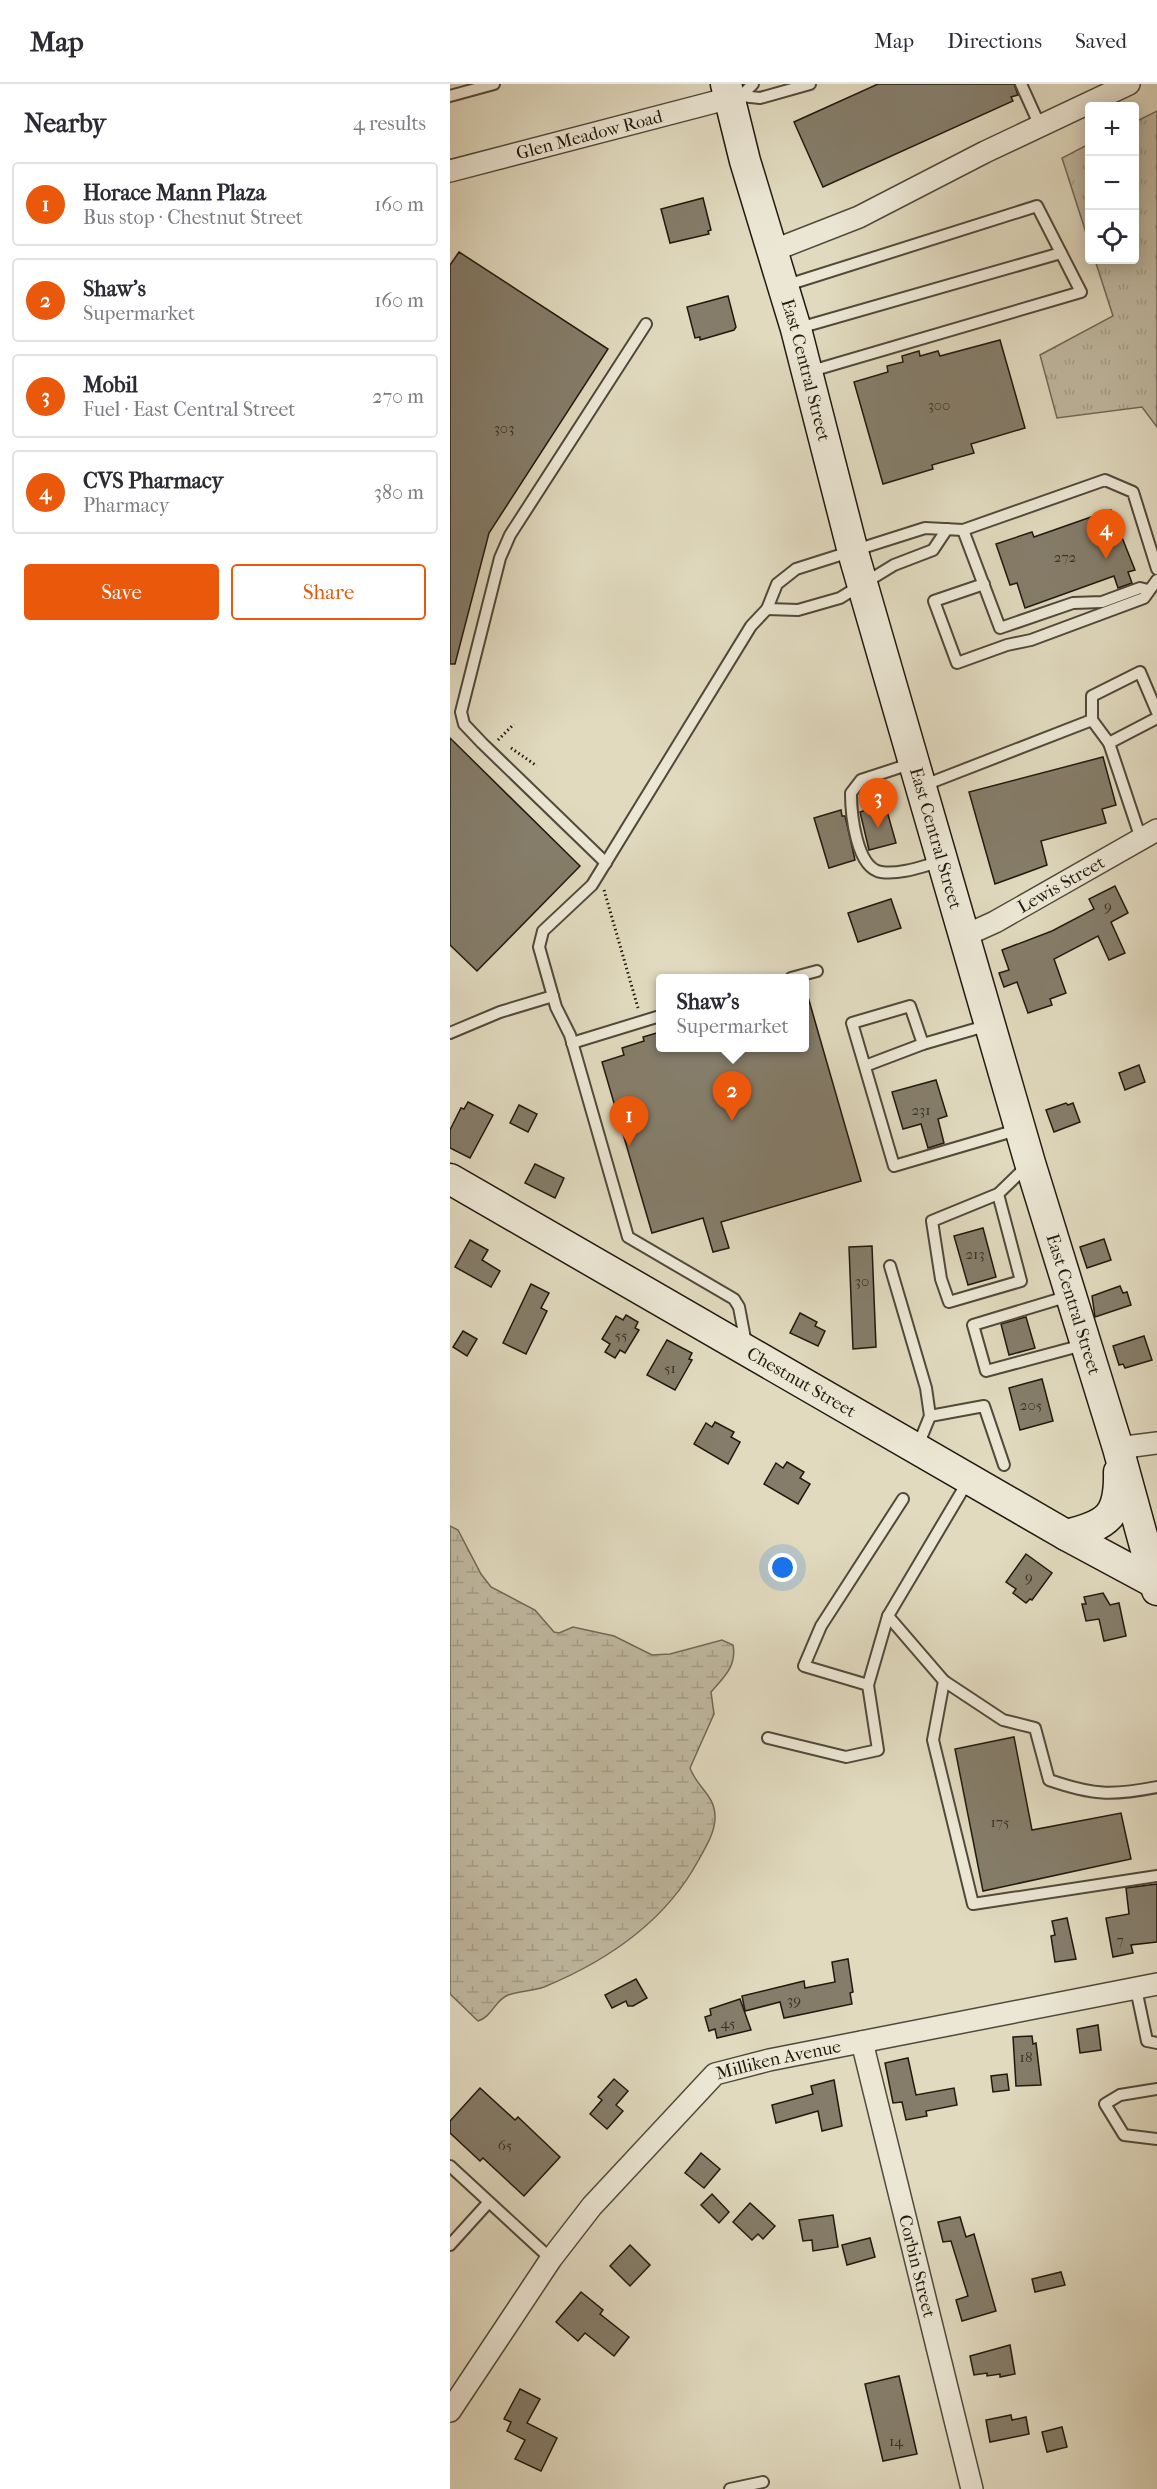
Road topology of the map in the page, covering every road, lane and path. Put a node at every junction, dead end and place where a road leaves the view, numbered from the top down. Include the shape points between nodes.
1 (494, 84) edge
2 (810, 84) edge
3 (1021, 84) edge
4 (1129, 84) edge
5 (737, 90) edge
6 (450, 96) edge
7 (1040, 126) junction
8 (450, 171) edge
9 (772, 251) junction
10 (1061, 253) junction
11 (783, 286) junction
12 (646, 324) dead end
13 (795, 329) junction
14 (807, 372) junction
15 (947, 529) junction
16 (963, 530) junction
17 (854, 552) junction
18 (1157, 568) edge
19 (1157, 580) edge
20 (984, 584) junction
21 (863, 585) junction
22 (1148, 590) junction
23 (767, 609) junction
24 (1000, 628) junction
25 (1007, 645) junction
26 (1157, 712) edge
27 (1157, 718) edge
28 (1092, 720) junction
29 (514, 724) dead end
30 (498, 740) junction
31 (1108, 743) junction
32 (489, 749) junction
33 (537, 766) dead end
34 (917, 775) junction
35 (1149, 834) edge
36 (942, 861) junction
37 (606, 863) junction
38 (596, 879) junction
39 (964, 936) junction
40 (817, 971) dead end
41 (806, 974) edge
42 (554, 996) junction
43 (656, 1017) edge
44 (639, 1022) junction
45 (989, 1025) junction
46 (450, 1033) edge
47 (572, 1043) junction
48 (923, 1044) junction
49 (865, 1066) junction
50 (1020, 1129) junction
51 (1030, 1163) junction
52 (450, 1179) edge
53 (998, 1194) junction
54 (890, 1266) dead end
55 (1071, 1296) junction
56 (1086, 1344) junction
57 (747, 1350) junction
58 (930, 1416) junction
59 (1157, 1443) edge
60 (1118, 1448) junction
61 (917, 1449) junction
62 (1004, 1465) dead end
63 (970, 1479) junction
64 (903, 1499) dead end
65 (1066, 1535) junction
66 (1156, 1585) edge
67 (888, 1616) junction
68 (944, 1681) junction
69 (868, 1685) junction
70 (768, 1738) dead end
71 (1157, 1787) edge
72 (1157, 1876) edge
73 (1157, 1984) edge
74 (1136, 1989) junction
75 (862, 2042) junction
76 (1157, 2043) edge
77 (1157, 2089) edge
78 (1157, 2139) edge
79 (450, 2166) edge
80 (488, 2203) junction
81 (452, 2237) edge
82 (551, 2259) junction
83 (450, 2409) edge
84 (763, 2481) dead end
85 (730, 2489) edge
86 (972, 2489) edge

1 - 6 lane
2 - 5 lane via 760,98
3 - 7 lane
4 - 7 street
5 - 8 street, Glen Meadow Road
5 - 9 main road, East Central Street
7 - 9 street via 859,217
9 - 11 main road, East Central Street
10 - 11 lane via 1037,206
10 - 13 lane
10 - 14 lane via 1081,292
11 - 13 main road, East Central Street
12 - 32 lane via 512,531 500,558 461,712 464,724
13 - 14 main road, East Central Street
14 - 17 main road, East Central Street
15 - 16 lane
15 - 17 lane via 925,528
15 - 21 lane via 933,550 894,565
16 - 18 lane via 1105,480 1133,492
16 - 20 lane
17 - 21 main road, East Central Street
17 - 23 lane via 796,569 777,584
19 - 22 lane
20 - 24 lane
20 - 25 lane via 934,601 957,663
21 - 23 lane via 840,598 798,610
21 - 34 main road, East Central Street
22 - 24 lane via 1140,588 1102,602 1073,603
22 - 25 lane via 1144,598 1031,640
23 - 37 lane via 752,626
24 - 25 lane
26 - 28 lane via 1140,672 1092,696
27 - 31 lane
28 - 31 lane
28 - 34 lane
29 - 30 path
30 - 32 path
30 - 33 path
31 - 35 lane
32 - 37 lane
34 - 36 main road, East Central Street
34 - 36 lane via 861,780 850,793 851,817 865,862 879,872 898,872
35 - 39 street, Lewis Street
36 - 39 main road, East Central Street
37 - 38 lane
38 - 42 lane via 543,931 539,947
38 - 44 path via 605,891
39 - 45 main road, East Central Street
40 - 41 lane
42 - 46 lane via 500,1012
42 - 47 lane
43 - 44 lane
44 - 47 lane
45 - 48 lane
45 - 50 main road, East Central Street
47 - 57 lane via 628,1237 734,1299 740,1307
48 - 49 lane
48 - 49 lane via 910,1006 852,1023
49 - 50 lane via 894,1166
50 - 51 main road, East Central Street
51 - 53 lane
51 - 55 main road, East Central Street
52 - 57 main road, Chestnut Street
53 - 53 lane via 932,1221 941,1279 950,1302 1021,1281
54 - 58 lane via 926,1388
55 - 56 main road, East Central Street
55 - 56 lane via 973,1325 986,1371
56 - 60 main road, East Central Street
57 - 61 main road, Chestnut Street
58 - 61 lane
58 - 62 lane via 984,1406
59 - 60 street
60 - 65 main road via 1120,1496 1111,1515 1100,1524
60 - 66 main road, East Central Street
61 - 63 main road, Chestnut Street
63 - 65 main road, Chestnut Street
63 - 67 lane
64 - 69 lane via 821,1626 804,1665
65 - 66 main road, Chestnut Street
67 - 68 lane
67 - 69 lane
68 - 71 lane via 1003,1720 1035,1728 1050,1780 1087,1793 1130,1793
68 - 72 lane via 933,1740 973,1904
69 - 70 lane via 878,1750 846,1757
73 - 74 street, Milliken Avenue
74 - 75 street, Milliken Avenue
74 - 76 lane via 1147,2041
75 - 82 street, Milliken Avenue via 716,2074 592,2206
75 - 86 street, Corbin Street
77 - 78 lane via 1120,2095 1105,2104 1124,2135
79 - 80 lane
80 - 81 lane
80 - 82 lane
82 - 83 street, Milliken Avenue
84 - 85 lane

